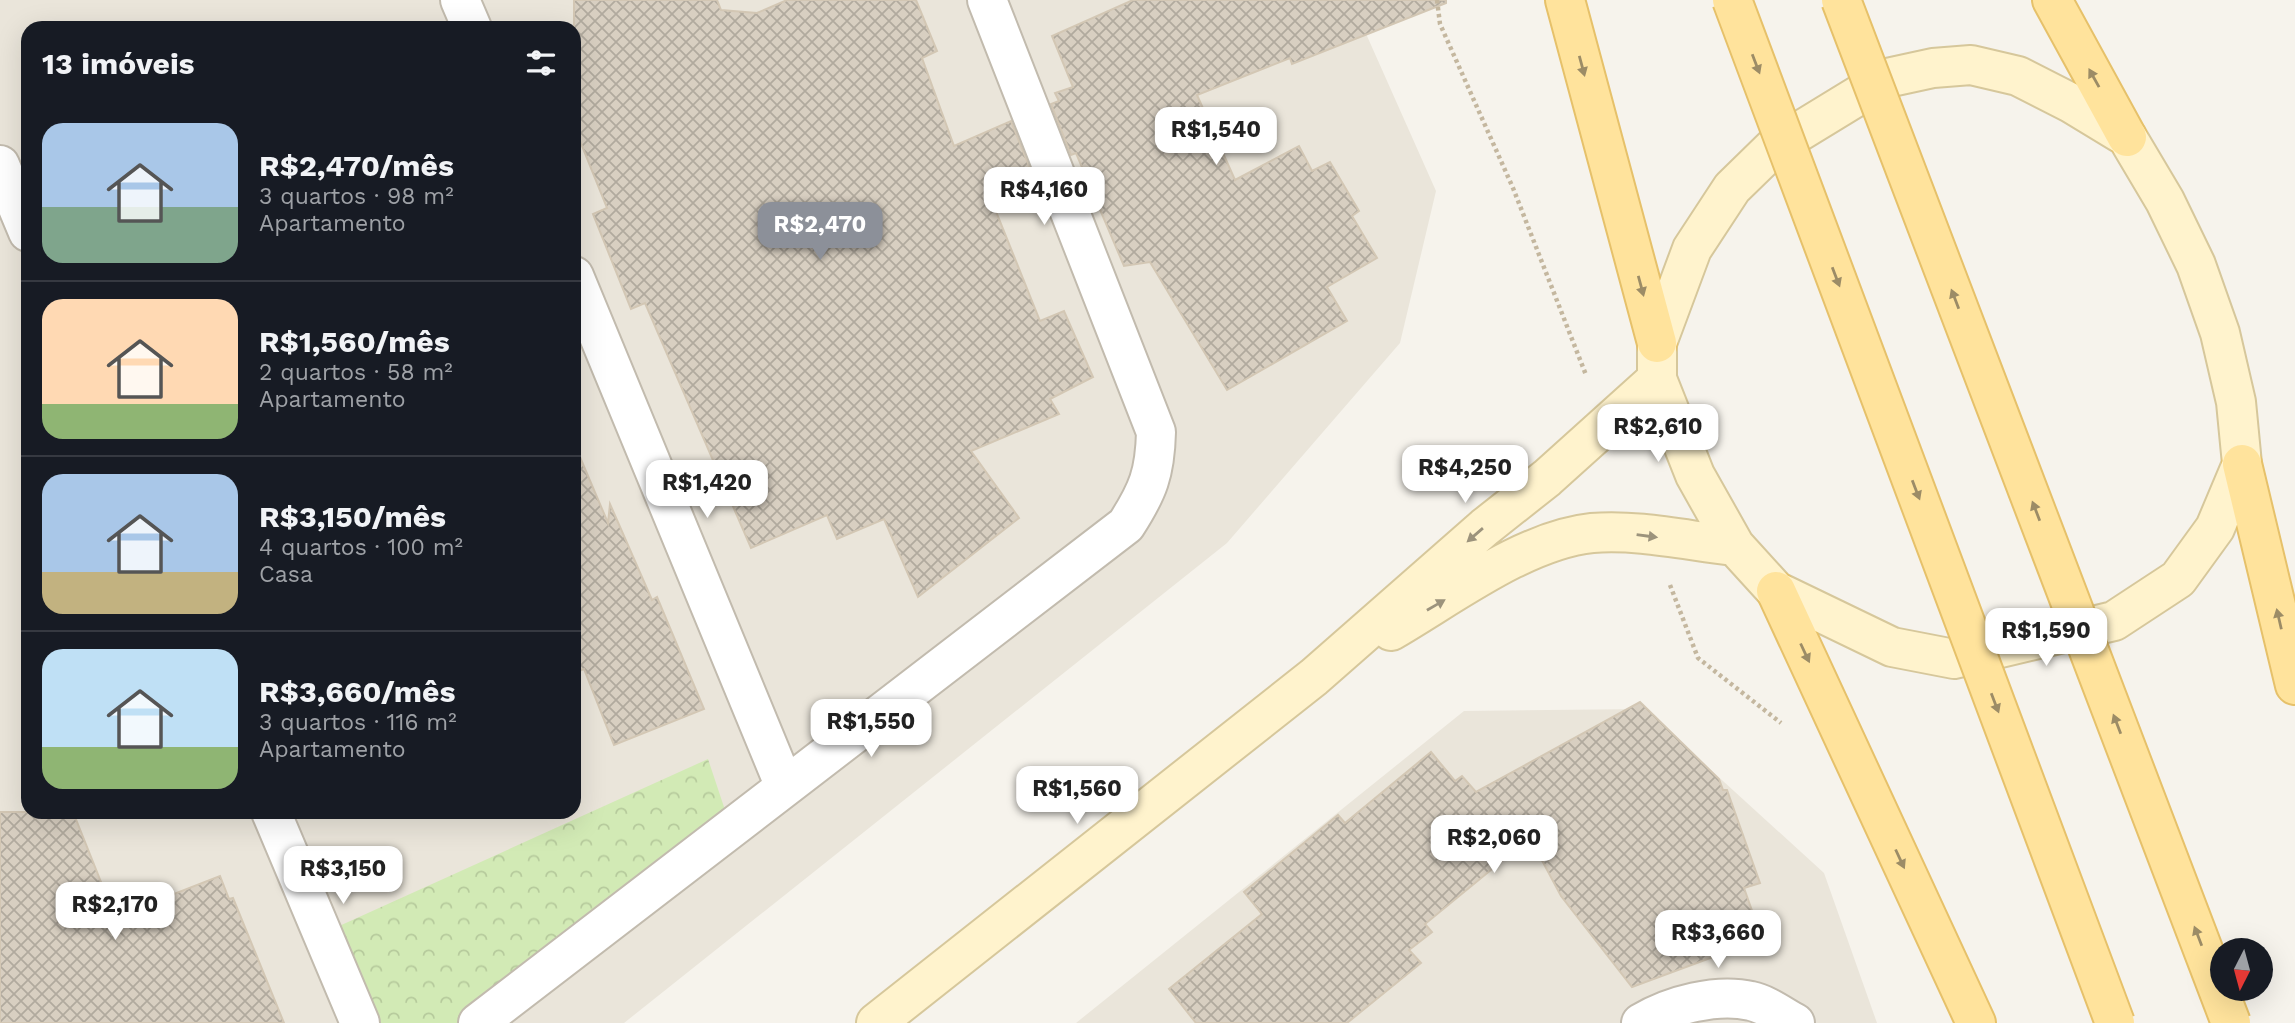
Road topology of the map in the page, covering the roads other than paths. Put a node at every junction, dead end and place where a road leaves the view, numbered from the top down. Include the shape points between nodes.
1 (460, 0) edge
2 (987, 0) edge
3 (1564, 0) edge
4 (1732, 0) edge
5 (1841, 0) edge
6 (2052, 0) edge
7 (469, 21) edge
8 (2127, 137) junction
9 (0, 165) edge
10 (21, 215) edge
11 (581, 293) edge
12 (1657, 361) junction
13 (2242, 464) junction
14 (1735, 546) junction
15 (1776, 591) junction
16 (1314, 677) junction
17 (2295, 685) edge
18 (785, 787) junction
19 (274, 819) edge
20 (360, 1023) edge
21 (478, 1023) edge
22 (876, 1023) edge
23 (1642, 1023) edge
24 (1795, 1023) edge
25 (1976, 1023) edge
26 (2115, 1023) edge
27 (2231, 1023) edge

1 - 7 street
2 - 18 street via 1156,432 1156,465 1146,493 1126,525
3 -> 12 main road
4 -> 26 main road, bridge
27 -> 5 main road, bridge
8 -> 6 main road
8 - 12 main road via 2018,76 1971,65 1887,78 1774,147 1731,188 1692,248
8 - 13 main road via 2196,265 2220,333 2236,402
9 - 10 street
11 - 18 street
12 - 14 main road via 1695,475
12 -> 16 main road via 1606,425
13 - 15 main road via 2216,528 2178,579 2114,621 1954,659 1892,647
17 -> 13 main road
14 - 15 main road
16 -> 14 main road via 1511,561 1562,538 1593,533
15 -> 25 main road
16 - 22 main road
18 - 21 street
19 - 20 street
23 - 24 street via 1708,999 1752,1001

